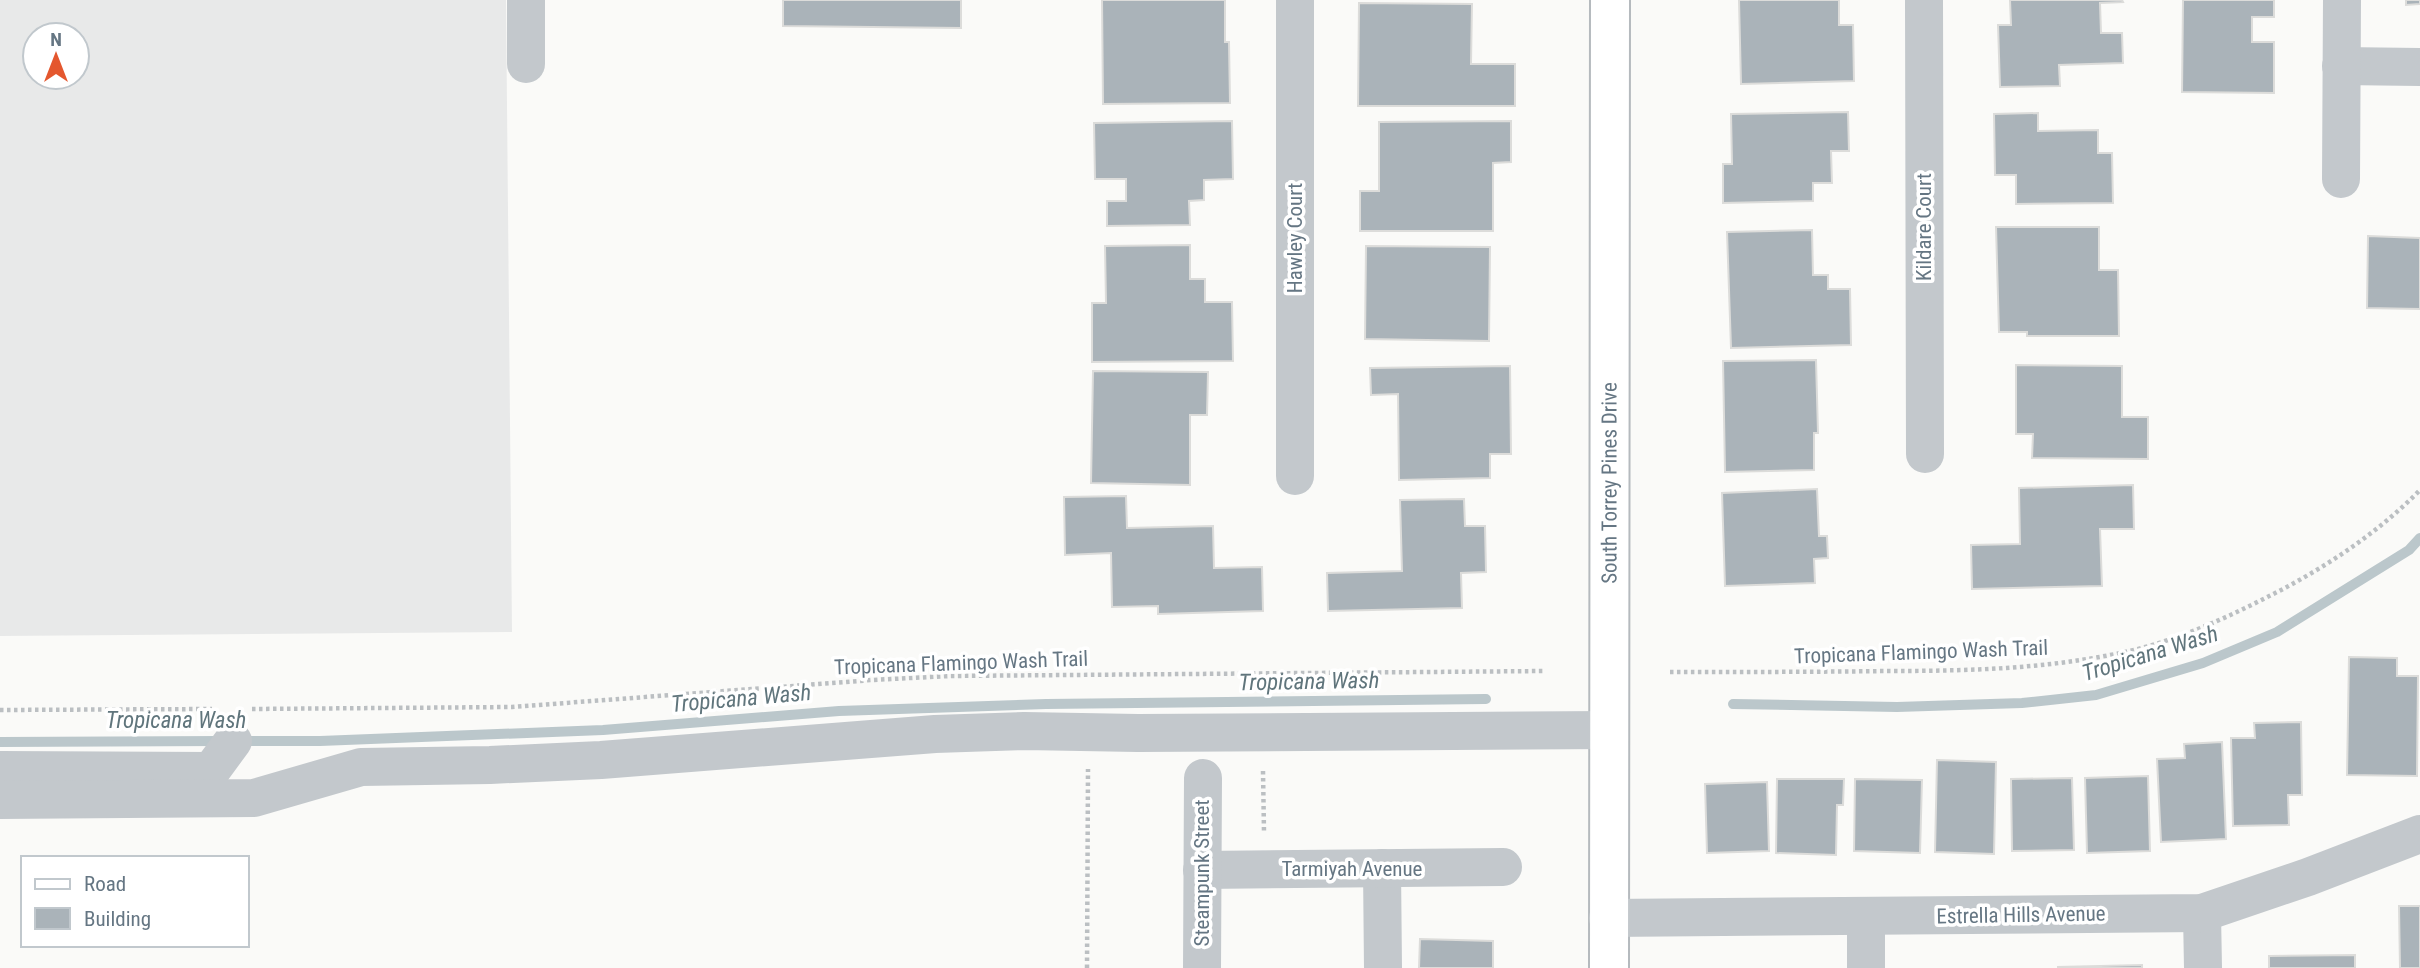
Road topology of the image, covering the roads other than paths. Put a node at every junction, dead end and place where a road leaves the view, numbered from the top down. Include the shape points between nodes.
1 (526, 0) edge
2 (1295, 0) edge
3 (1610, 0) edge
4 (1924, 0) edge
5 (2342, 0) edge
6 (526, 64) dead end
7 (2341, 66) junction
8 (2420, 67) edge
9 (2341, 179) dead end
10 (1925, 454) dead end
11 (1296, 477) dead end
12 (233, 720) road end
13 (1609, 730) junction
14 (0, 771) edge
15 (1203, 778) dead end
16 (0, 800) edge
17 (2420, 834) edge
18 (1503, 867) dead end
19 (1382, 868) junction
20 (1202, 870) junction
21 (2202, 913) junction
22 (1866, 916) junction
23 (1608, 918) junction
24 (1202, 968) edge
25 (1383, 968) edge
26 (1609, 968) edge
27 (1866, 968) edge
28 (2203, 968) edge

1 - 6 street
2 - 11 street, Hawley Court
3 - 13 main road, South Torrey Pines Drive
4 - 10 street, Kildare Court
5 - 7 street
7 - 8 street
7 - 9 street
12 - 14 street via 211,771
13 - 16 street via 935,734 601,760 361,767 254,799
13 - 23 main road, South Torrey Pines Drive
15 - 20 street, Steampunk Street
17 - 21 street, Estrella Hills Avenue
18 - 19 street, Tarmiyah Avenue
19 - 20 street, Tarmiyah Avenue
19 - 25 street
20 - 24 street, Steampunk Street
21 - 22 street, Estrella Hills Avenue
21 - 28 street
22 - 23 street, Estrella Hills Avenue
22 - 27 street
23 - 26 main road, South Torrey Pines Drive

